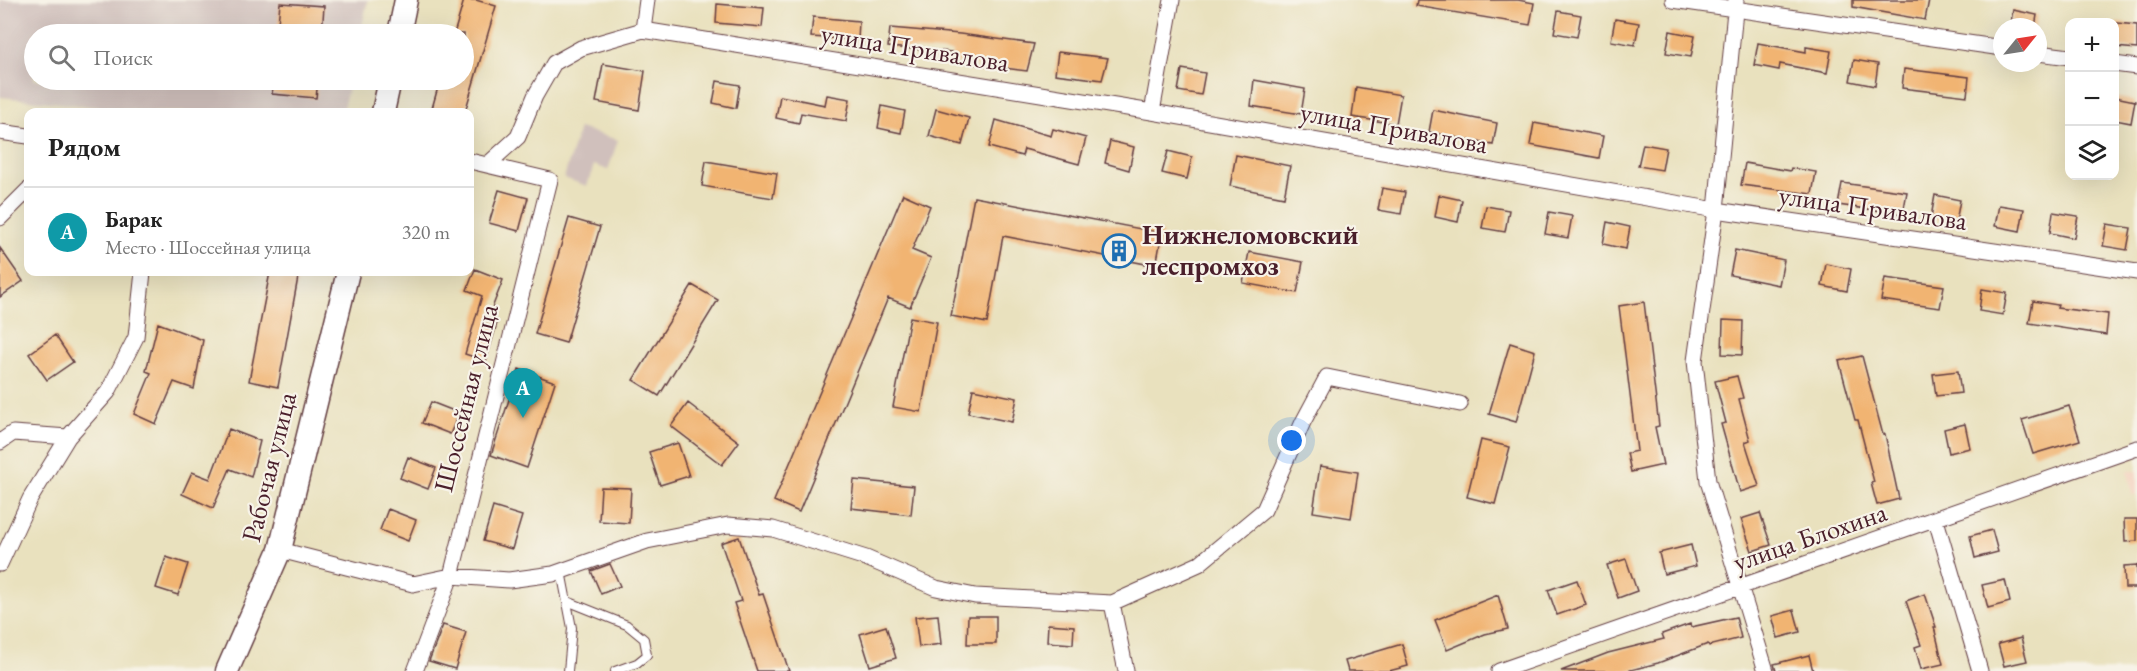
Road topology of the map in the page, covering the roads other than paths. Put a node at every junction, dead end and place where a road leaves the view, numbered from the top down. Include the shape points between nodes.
1 (406, 0) edge
2 (647, 0) edge
3 (1172, 0) edge
4 (1673, 0) edge
5 (1736, 5) edge
6 (401, 24) edge
7 (643, 30) junction
8 (1993, 47) edge
9 (2047, 54) edge
10 (2065, 56) edge
11 (2119, 65) edge
12 (2137, 67) edge
13 (388, 90) edge
14 (384, 108) edge
15 (1152, 112) junction
16 (0, 132) edge
17 (24, 135) edge
18 (474, 162) edge
19 (487, 165) junction
20 (24, 194) edge
21 (1716, 210) junction
22 (0, 218) edge
23 (2137, 272) edge
24 (143, 276) edge
25 (347, 276) edge
26 (1460, 404) dead end
27 (68, 437) junction
28 (0, 442) edge
29 (2137, 448) edge
30 (1936, 520) junction
31 (280, 550) junction
32 (0, 564) edge
33 (561, 572) junction
34 (451, 576) junction
35 (1741, 588) junction
36 (567, 601) junction
37 (1112, 603) junction
38 (227, 671) edge
39 (415, 671) edge
40 (568, 671) edge
41 (615, 671) edge
42 (1126, 671) edge
43 (1499, 671) edge
44 (1766, 671) edge
45 (1980, 671) edge

1 - 6 main road
2 - 7 street
3 - 15 street
4 - 5 street
5 - 8 street
5 - 21 street
7 - 15 street, улица Привалова
7 - 19 street via 581,48 554,63 518,137
9 - 10 street
11 - 12 street
13 - 14 main road
15 - 21 street, улица Привалова
16 - 17 street
18 - 19 street, Шоссейная улица
19 - 34 street, Шоссейная улица via 549,180
20 - 22 street
21 - 23 street, улица Привалова
21 - 35 street via 1695,361 1708,481
24 - 27 street via 136,337 108,392
25 - 31 main road, Рабочая улица
26 - 37 street via 1327,377 1264,510 1199,564
27 - 28 street via 13,433
27 - 32 street via 30,500
29 - 30 street, улица Блохина
30 - 35 street, улица Блохина
30 - 45 street
31 - 34 street via 413,584
31 - 38 main road, Рабочая улица
33 - 34 street via 509,580
33 - 36 lane
33 - 37 street via 647,541 728,525 773,529 866,558 936,588 955,592 1019,600
34 - 39 street, Шоссейная улица
35 - 43 street, улица Блохина
35 - 44 street
36 - 40 lane via 572,628
36 - 41 lane via 627,625 644,639 647,655 638,663
37 - 42 street

